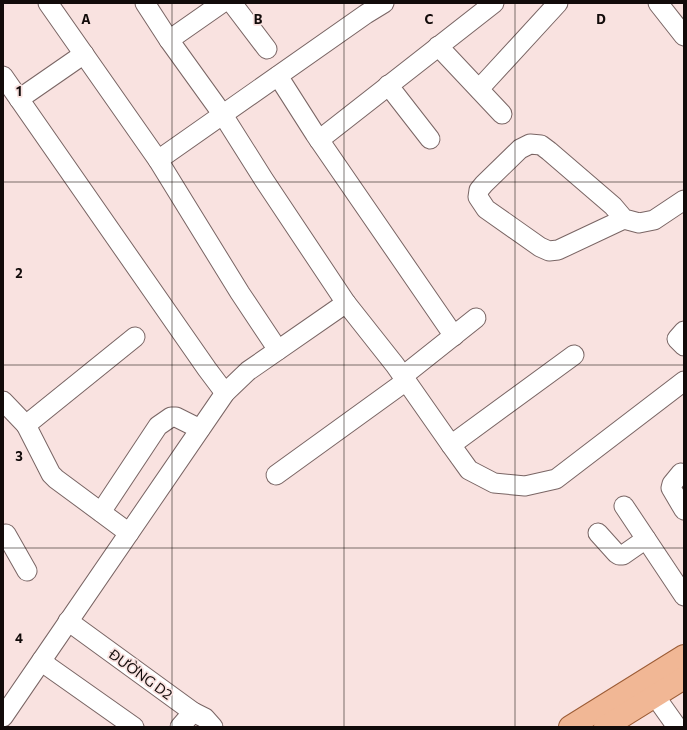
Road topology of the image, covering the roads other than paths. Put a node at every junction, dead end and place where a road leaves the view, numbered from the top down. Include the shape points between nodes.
1 (48, 3) edge
2 (145, 3) edge
3 (222, 3) edge
4 (232, 3) edge
5 (384, 3) edge
6 (494, 3) edge
7 (558, 3) edge
8 (658, 3) edge
9 (684, 36) edge
10 (169, 40) junction
11 (438, 46) junction
12 (267, 49) dead end
13 (84, 54) junction
14 (3, 76) edge
15 (278, 76) junction
16 (388, 85) junction
17 (479, 90) junction
18 (19, 99) junction
19 (502, 114) dead end
20 (223, 115) junction
21 (430, 139) dead end
22 (319, 140) junction
23 (158, 160) junction
24 (684, 200) edge
25 (624, 219) junction
26 (346, 303) junction
27 (476, 318) dead end
28 (684, 331) edge
29 (454, 336) junction
30 (135, 337) dead end
31 (684, 346) edge
32 (278, 350) junction
33 (574, 355) dead end
34 (405, 378) junction
35 (684, 381) edge
36 (225, 394) junction
37 (3, 401) edge
38 (26, 425) junction
39 (200, 429) junction
40 (451, 445) junction
41 (681, 473) dead end
42 (276, 475) dead end
43 (624, 506) dead end
44 (684, 510) edge
45 (101, 512) junction
46 (4, 533) edge
47 (130, 533) junction
48 (598, 533) dead end
49 (646, 539) junction
50 (27, 571) dead end
51 (684, 596) edge
52 (68, 621) junction
53 (684, 656) edge
54 (42, 660) junction
55 (684, 678) edge
56 (655, 696) junction
57 (193, 712) junction
58 (3, 717) edge
59 (134, 727) edge
60 (180, 727) edge
61 (214, 727) edge
62 (570, 727) edge
63 (605, 727) edge
64 (677, 727) edge

1 - 13 street
2 - 10 street
3 - 10 street
4 - 12 street
5 - 15 street
6 - 11 street
7 - 17 street
8 - 9 street
10 - 20 street
11 - 16 street
11 - 17 street
13 - 18 street
13 - 23 street
14 - 18 street
15 - 20 street
15 - 22 street
16 - 21 street
16 - 22 street
17 - 19 street
18 - 36 street
20 - 23 street
20 - 26 street
22 - 29 street
23 - 32 street
24 - 25 street via 654,220 639,223
25 - 25 street via 613,206 541,145 530,144 520,149 479,190 478,197 486,208 549,251 558,250
26 - 32 street
26 - 34 street
27 - 29 street
28 - 31 street via 677,339
29 - 34 street
30 - 38 street
32 - 36 street via 248,371
33 - 40 street
34 - 40 street
34 - 42 street
35 - 40 street via 556,479 525,486 494,483 469,470
36 - 39 street
37 - 38 street
38 - 45 street via 51,474
39 - 45 street via 176,417 171,417 158,426
39 - 47 street
41 - 44 street via 671,488
43 - 49 street
45 - 47 street
46 - 50 street
47 - 52 street
48 - 49 street via 619,555
49 - 51 street
52 - 54 street
52 - 57 street, ĐƯỜNG D2
53 - 62 main road
54 - 58 street
54 - 59 street
55 - 56 main road
56 - 63 main road
56 - 64 street
57 - 60 street
57 - 61 street, ĐƯỜNG D2 via 205,718

